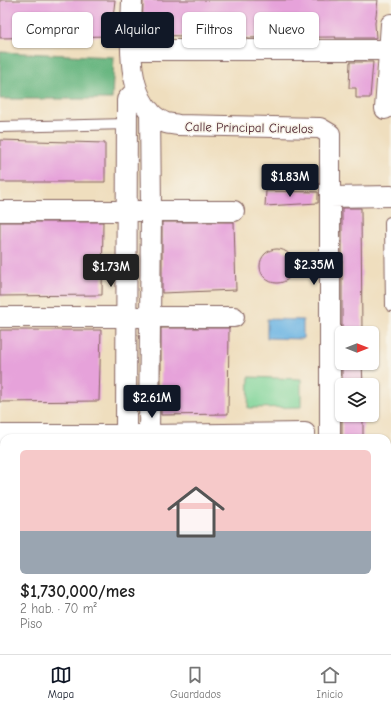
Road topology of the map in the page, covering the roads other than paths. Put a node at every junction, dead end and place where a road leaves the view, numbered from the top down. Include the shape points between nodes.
1 (132, 0) edge
2 (391, 24) edge
3 (131, 50) junction
4 (389, 50) junction
5 (137, 89) junction
6 (385, 109) dead end
7 (150, 110) junction
8 (0, 126) edge
9 (128, 128) junction
10 (150, 132) junction
11 (391, 196) edge
12 (330, 197) junction
13 (0, 210) edge
14 (127, 210) junction
15 (151, 210) junction
16 (234, 211) dead end
17 (390, 222) edge
18 (391, 306) edge
19 (0, 317) edge
20 (127, 317) junction
21 (149, 317) junction
22 (234, 317) dead end
23 (305, 433) dead end
24 (126, 434) edge
25 (149, 434) edge
26 (266, 434) edge
27 (330, 434) edge

1 - 3 street, Calle Principal Ciruelos
2 - 4 street
3 - 4 street
3 - 5 street, Calle Principal Ciruelos via 132,70
4 - 6 street
5 - 7 street, Calle Principal Ciruelos via 142,101
5 - 9 street via 128,100
7 - 10 street
7 - 12 street, Calle Principal Ciruelos via 166,123 178,125 320,128 330,134
8 - 9 lane
9 - 10 street
9 - 14 street
10 - 15 street
11 - 12 street
12 - 27 street, Calle Principal Ciruelos
13 - 14 street
14 - 15 street
14 - 20 street
15 - 16 street
15 - 21 street
17 - 18 lane
19 - 20 street
20 - 21 street
20 - 24 street
21 - 22 street
21 - 25 street
23 - 26 street

